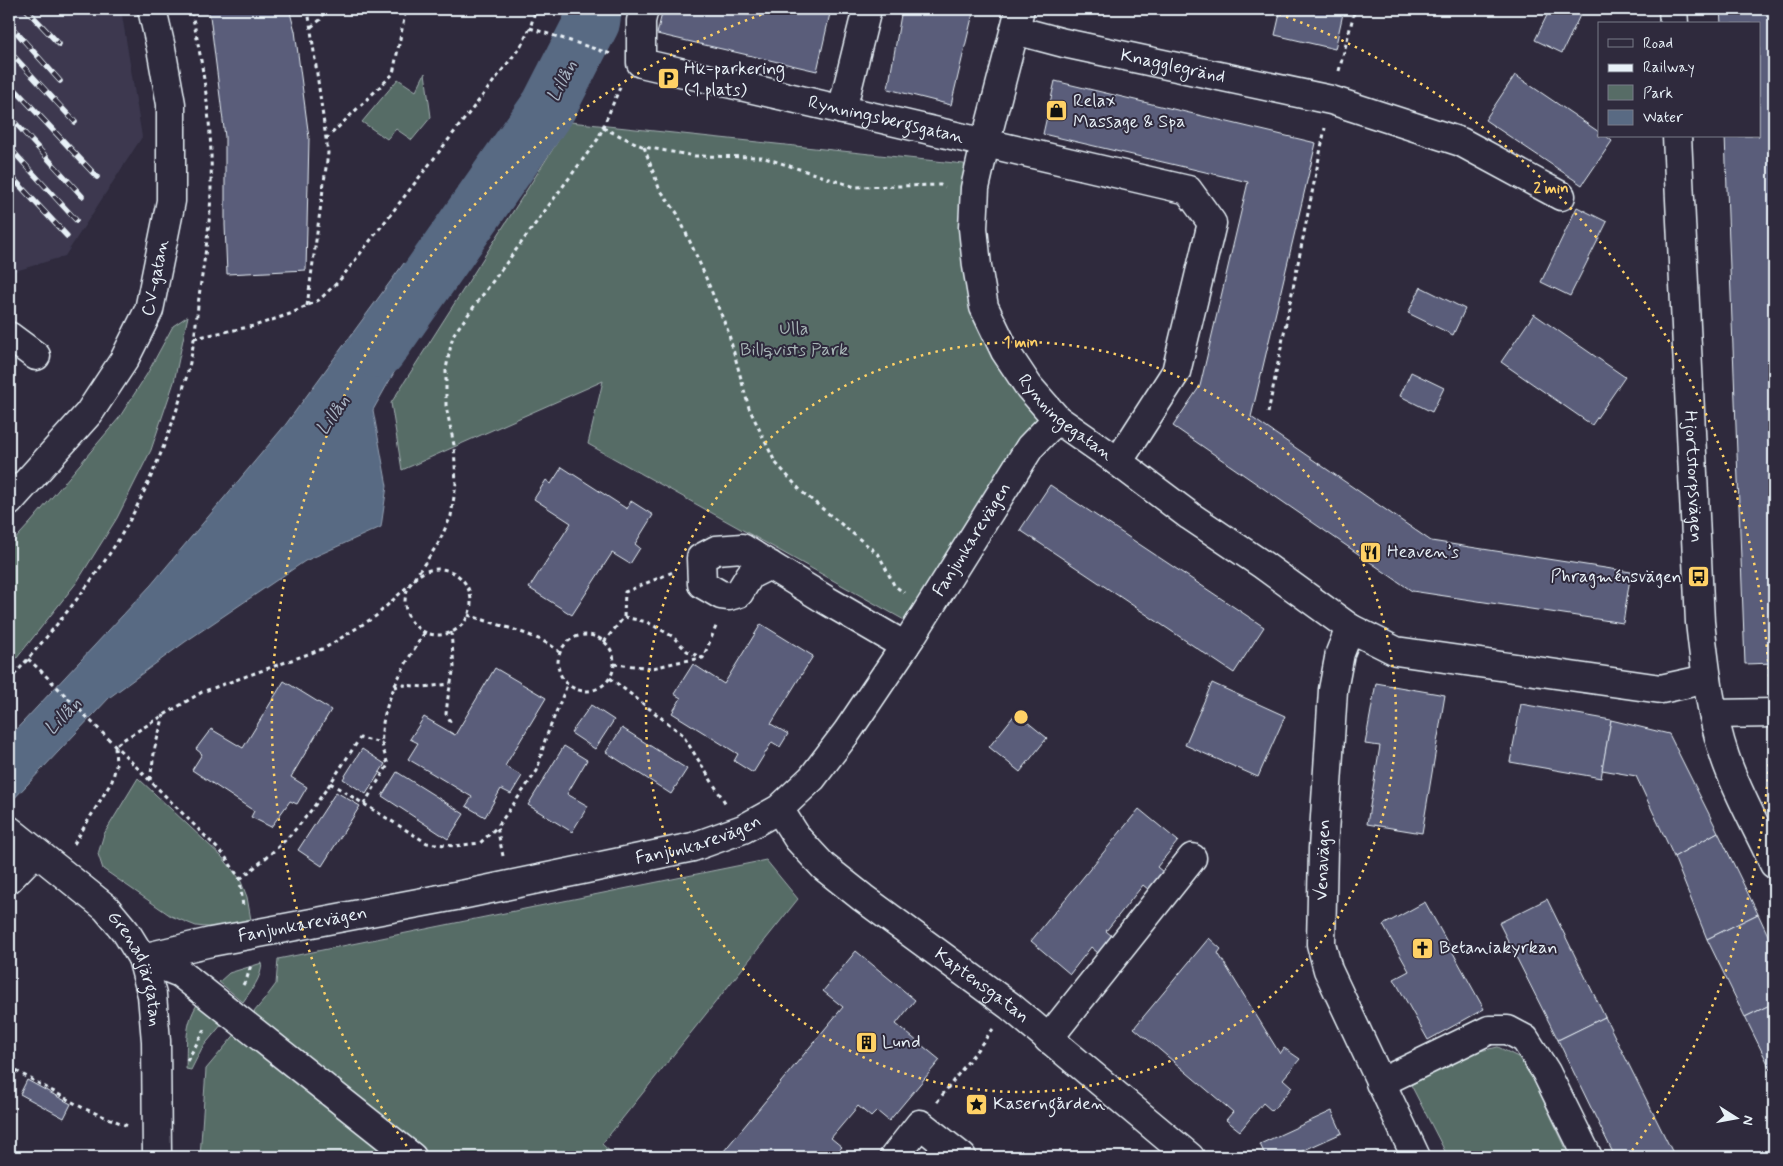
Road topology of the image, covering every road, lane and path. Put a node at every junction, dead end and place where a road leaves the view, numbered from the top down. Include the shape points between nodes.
1 (152, 9) edge
2 (308, 9) edge
3 (326, 9) edge
4 (406, 9) edge
5 (536, 9) edge
6 (644, 9) edge
7 (867, 9) edge
8 (1355, 9) edge
9 (1673, 9) edge
10 (1018, 20) edge
11 (1674, 22) edge
12 (311, 27) junction
13 (530, 28) junction
14 (608, 53) dead end
15 (641, 63) junction
16 (1331, 100) junction
17 (842, 110) junction
18 (603, 128) junction
19 (1677, 138) edge
20 (326, 139) junction
21 (985, 144) junction
22 (644, 147) junction
23 (975, 194) junction
24 (1561, 196) dead end
25 (307, 306) junction
26 (9, 336) edge
27 (194, 338) dead end
28 (36, 356) dead end
29 (1268, 413) dead end
30 (1057, 419) junction
31 (1118, 462) junction
32 (9, 502) edge
33 (701, 558) junction
34 (770, 565) junction
35 (411, 583) junction
36 (729, 596) junction
37 (928, 610) junction
38 (468, 615) junction
39 (624, 617) junction
40 (1350, 628) junction
41 (425, 632) junction
42 (451, 632) junction
43 (604, 642) junction
44 (905, 646) junction
45 (560, 652) junction
46 (703, 658) junction
47 (614, 664) junction
48 (610, 678) junction
49 (1707, 679) junction
50 (9, 681) edge
51 (450, 684) junction
52 (567, 685) junction
53 (394, 687) junction
54 (1774, 713) edge
55 (164, 714) junction
56 (1713, 714) junction
57 (452, 724) dead end
58 (382, 742) junction
59 (115, 746) junction
60 (150, 780) dead end
61 (330, 783) junction
62 (364, 804) junction
63 (779, 809) junction
64 (497, 827) junction
65 (742, 829) junction
66 (9, 830) edge
67 (1192, 858) dead end
68 (46, 860) junction
69 (1774, 864) edge
70 (9, 879) edge
71 (240, 879) dead end
72 (509, 885) junction
73 (142, 958) junction
74 (1010, 1006) junction
75 (1048, 1039) junction
76 (9, 1067) edge
77 (1380, 1083) junction
78 (920, 1124) junction
79 (157, 1147) edge
80 (412, 1157) edge
81 (894, 1157) edge
82 (962, 1157) edge
83 (1190, 1157) edge
84 (1416, 1157) edge
85 (1588, 1157) edge

1 - 32 street, CV-gatan via 171,104 171,201 149,310 124,360 89,412
2 - 12 path
3 - 12 path
4 - 20 path via 393,74
5 - 13 path
6 - 15 street
7 - 17 street
8 - 16 path
9 - 11 street
10 - 16 street, Knagglegränd via 1073,45
10 - 21 street, Rynningegatan
12 - 20 path
13 - 14 path
13 - 25 path via 522,46 339,280
15 - 17 street, Rynningsbergsgatan
15 - 18 path via 621,86
16 - 24 street, Knagglegränd via 1461,142
16 - 29 path
17 - 21 street, Rynningsbergsgatan
18 - 22 path
18 - 35 path via 580,166 453,335 446,369 446,406 454,445 456,484 451,516 438,544
19 - 49 street, Hjortstorpsvägen via 1700,622
20 - 25 path via 328,153
21 - 23 street, Rynningegatan
21 - 31 street, Rynningsbergsgatan via 1188,190 1212,222 1176,372
22 - 23 path via 695,156 762,157 855,187 940,185
22 - 37 path via 659,188 677,213 708,282 728,331 749,408 776,462 802,492 879,555 894,585
23 - 30 street, Rynningegatan via 973,228 984,307 1005,351 1029,387
25 - 27 path via 254,326
26 - 28 street
30 - 31 street, Rynningegatan
30 - 37 street, Fanjunkarevägen via 1030,447
31 - 40 street, Rynningegatan
33 - 34 street via 716,550 742,548
33 - 36 street via 702,584
33 - 39 path via 625,592
34 - 36 street via 750,575 739,593
34 - 44 street
35 - 38 path via 428,570 449,570 465,584 470,594
35 - 41 path via 405,596 406,611 413,624
35 - 55 path via 376,616 325,648 202,692
36 - 46 path
37 - 44 street, Fanjunkarevägen
38 - 42 path
38 - 45 path via 522,633
39 - 43 path
39 - 46 path via 647,622 672,636 687,651
40 - 49 street via 1396,651 1652,688
40 - 77 street, Venavägen via 1340,652 1333,690 1321,944 1328,970
41 - 42 path via 437,635
41 - 53 path
42 - 51 path via 454,667
43 - 45 path via 587,634 579,635 565,644
43 - 47 path via 613,654
44 - 63 street, Fanjunkarevägen via 818,770
45 - 52 path via 559,673
46 - 47 path via 652,668
47 - 48 path
48 - 52 path via 606,684 588,692
48 - 65 path via 682,734
49 - 56 street, Hjortstorpsvägen
50 - 59 path via 28,660
51 - 53 path
51 - 57 path via 446,714
52 - 64 path via 545,740 537,771
53 - 58 path via 383,722
54 - 56 street
55 - 59 path
55 - 60 path
56 - 69 street, Hjortstorpsvägen via 1725,757
58 - 61 path via 360,738
58 - 62 path via 388,765
59 - 68 path via 116,766 112,780 75,844
61 - 62 path
61 - 71 path via 280,846
62 - 64 path via 427,842 454,846 480,844
63 - 65 street, Fanjunkarevägen
63 - 74 street, Kaptensgatan via 798,839 824,866
64 - 72 path
65 - 72 street, Fanjunkarevägen via 693,847
66 - 68 street, Grenadjärgatan
67 - 75 street
68 - 70 street
68 - 73 street, Grenadjärgatan via 106,908
72 - 73 street, Fanjunkarevägen
73 - 79 street, Grenadjärgatan via 152,995 156,1042
73 - 80 street via 180,973
74 - 75 street, Kaptensgatan
74 - 78 path
75 - 83 street, Kaptensgatan
76 - 79 path
77 - 84 street, Venavägen
77 - 85 street via 1490,1030 1508,1030 1525,1039
78 - 81 street
78 - 82 street

